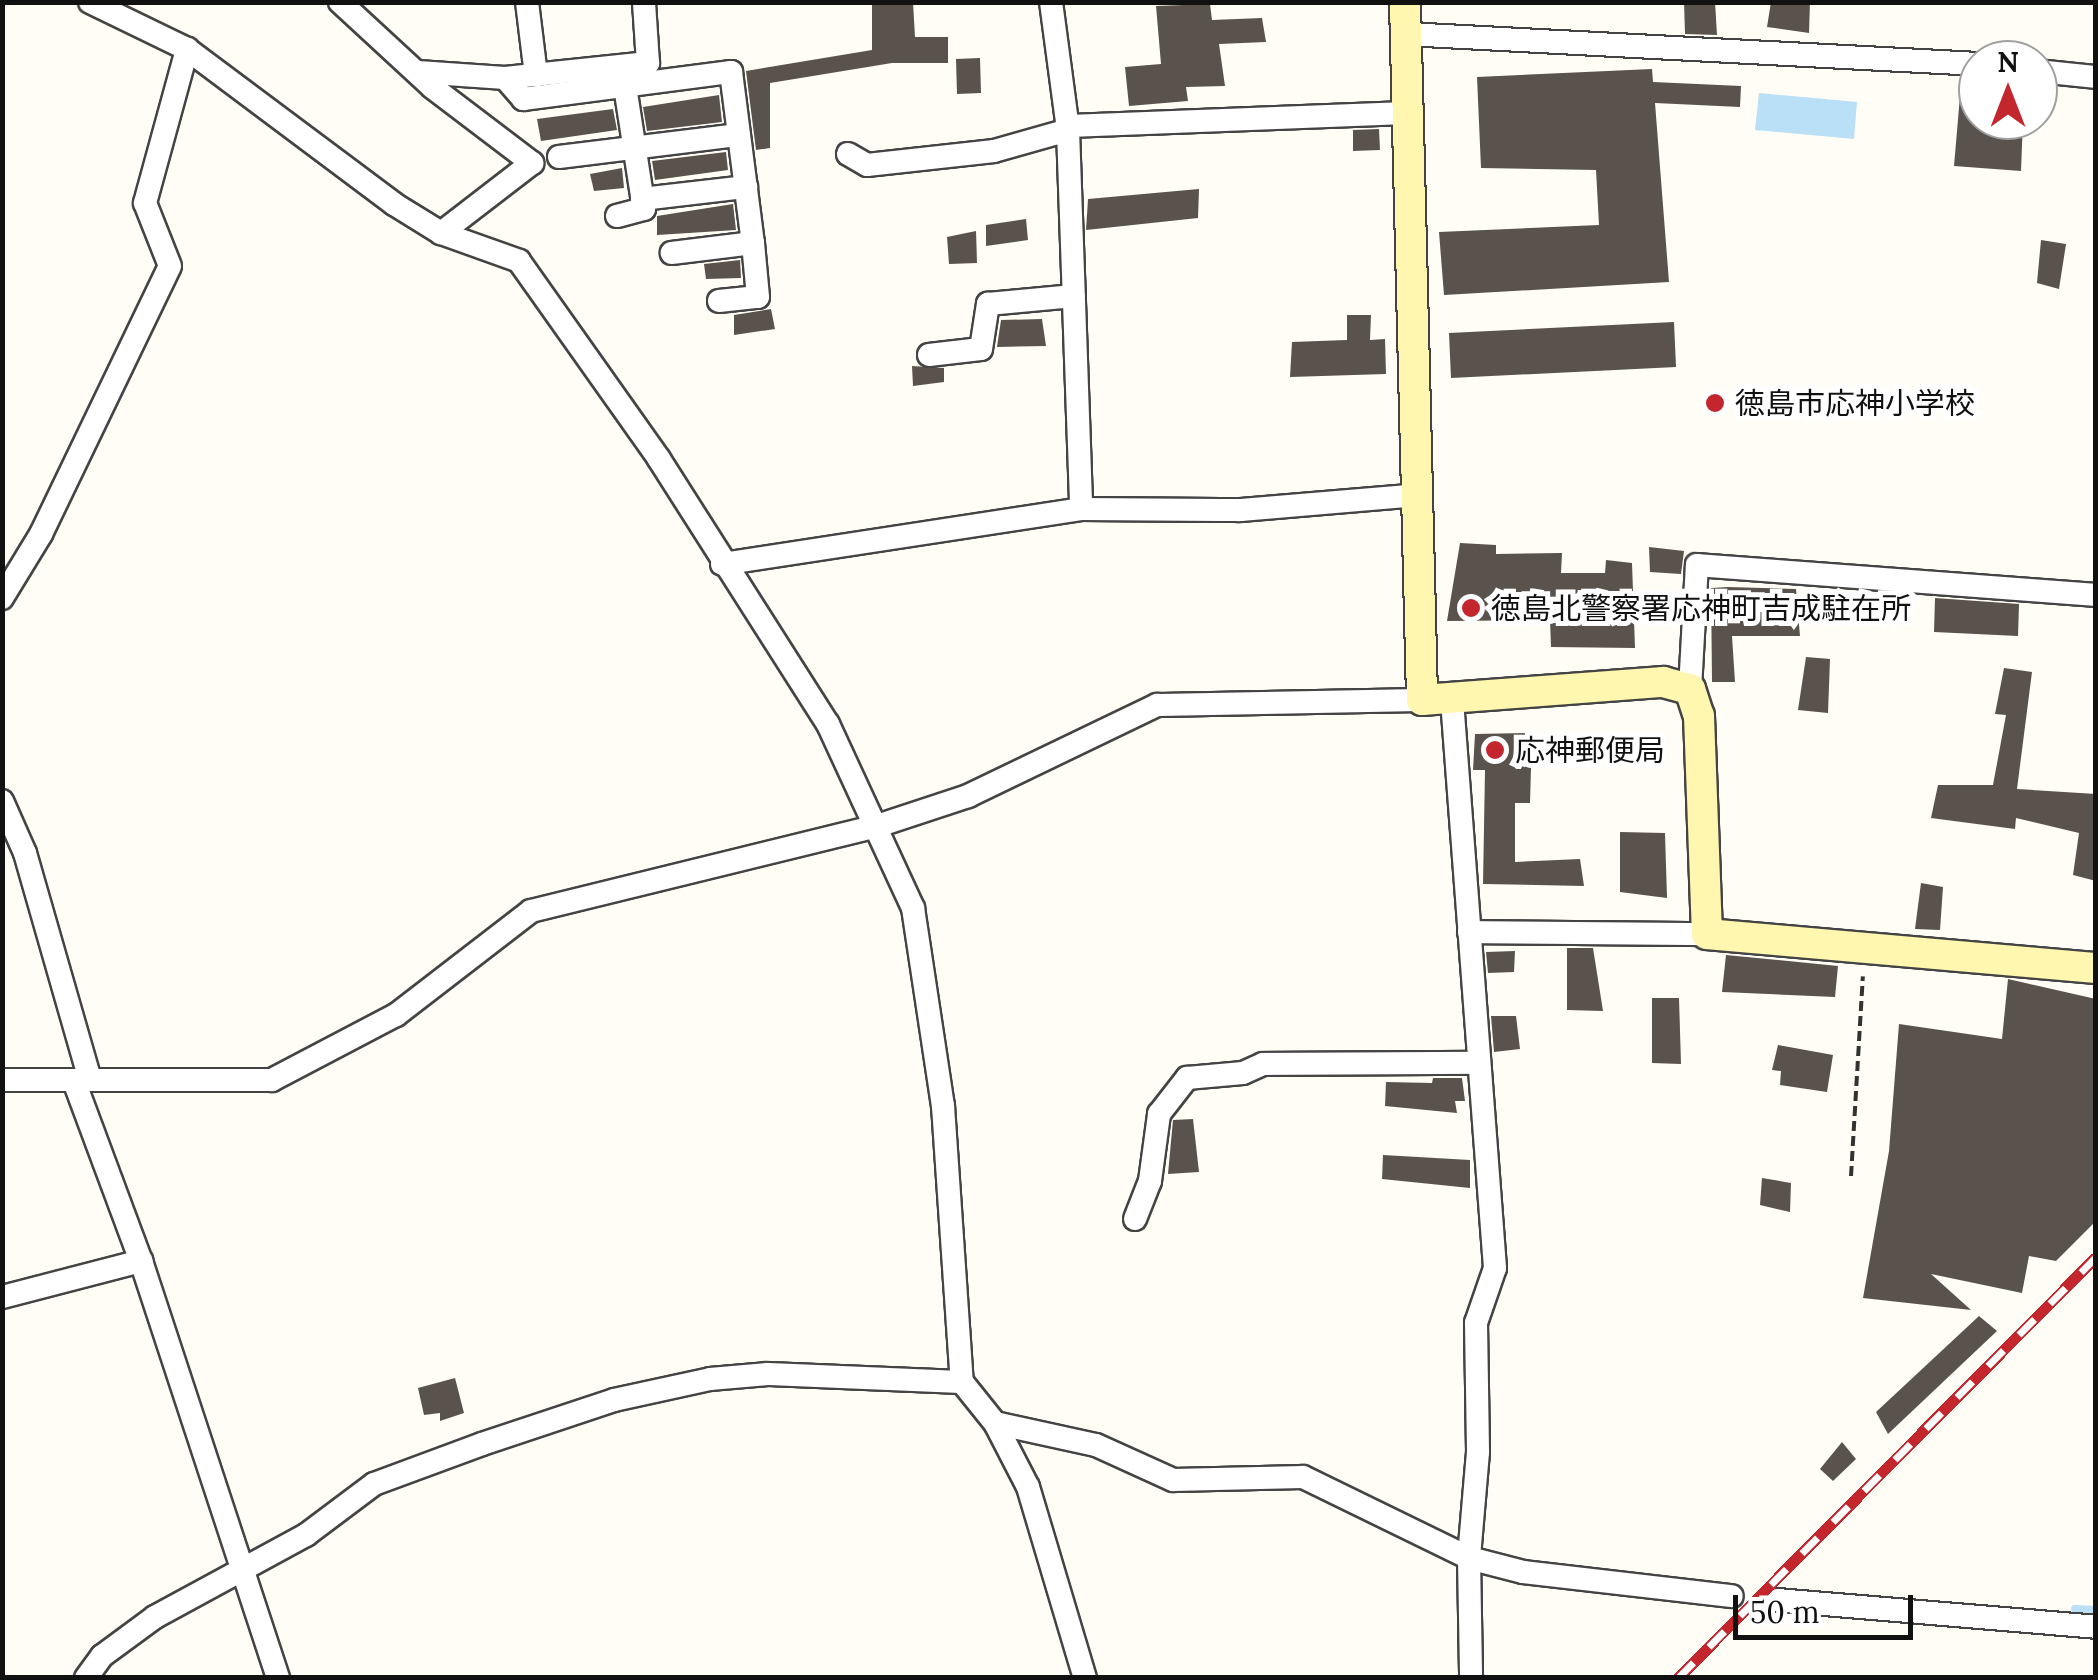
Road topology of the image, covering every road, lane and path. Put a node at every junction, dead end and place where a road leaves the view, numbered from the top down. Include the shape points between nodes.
1 (90, 2) edge
2 (340, 2) edge
3 (374, 2) edge
4 (527, 2) edge
5 (644, 2) edge
6 (1051, 2) edge
7 (1405, 2) edge
8 (373, 28) junction
9 (1406, 34) junction
10 (186, 49) junction
11 (1958, 63) edge
12 (418, 72) junction
13 (2058, 73) edge
14 (536, 75) junction
15 (2096, 77) edge
16 (505, 78) junction
17 (625, 86) junction
18 (1408, 113) junction
19 (1068, 128) junction
20 (739, 135) junction
21 (634, 144) junction
22 (848, 154) dead end
23 (560, 157) dead end
24 (746, 187) junction
25 (642, 199) junction
26 (617, 216) dead end
27 (442, 232) junction
28 (753, 243) junction
29 (672, 253) dead end
30 (1074, 296) junction
31 (718, 301) dead end
32 (929, 355) dead end
33 (1418, 495) junction
34 (1081, 508) junction
35 (722, 564) junction
36 (2096, 595) edge
37 (2, 598) edge
38 (1690, 689) junction
39 (1437, 700) junction
40 (2, 801) edge
41 (880, 825) junction
42 (1469, 932) junction
43 (1707, 934) junction
44 (1865, 944) junction
45 (2096, 968) edge
46 (1475, 1063) junction
47 (2, 1080) edge
48 (82, 1080) junction
49 (1852, 1176) dead end
50 (1136, 1219) dead end
51 (142, 1261) junction
52 (2, 1296) edge
53 (962, 1382) junction
54 (995, 1422) junction
55 (1470, 1558) junction
56 (242, 1569) junction
57 (1732, 1596) dead end
58 (1777, 1600) dead end
59 (2096, 1626) edge
60 (86, 1678) edge
61 (278, 1678) edge
62 (1085, 1678) edge
63 (1471, 1678) edge

1 - 10 street
2 - 8 street
3 - 8 street
4 - 14 street
5 - 14 street via 648,63
6 - 19 street
7 - 9 street
8 - 12 street
9 - 11 street
9 - 18 street
10 - 27 street
10 - 37 street via 145,203 170,266 42,534
12 - 16 street
12 - 27 street via 532,163
13 - 15 street
14 - 16 street
16 - 17 street via 523,99
17 - 20 street via 731,72
17 - 21 street
18 - 19 street
18 - 33 street
19 - 22 street via 994,151 867,165
19 - 30 street
20 - 21 street
20 - 24 street
21 - 23 street
21 - 25 street
24 - 25 street
24 - 28 street
25 - 26 street via 644,209
27 - 35 street via 518,260 575,333
28 - 29 street
28 - 31 street via 758,297
30 - 32 street via 988,304 981,349
30 - 34 street
33 - 34 street via 1240,510
33 - 39 street
34 - 35 street
35 - 41 street via 828,724
36 - 38 street via 1697,564
38 - 39 street via 1664,682
38 - 43 street via 1699,716
39 - 41 street via 1157,705 968,796
39 - 42 street
40 - 48 street via 25,852
41 - 48 street via 531,911 396,1015 272,1080
41 - 53 street via 913,908 932,1024
42 - 43 street
42 - 46 street
43 - 44 street
44 - 45 street
44 - 49 path
46 - 50 street via 1264,1064 1243,1074 1187,1078 1160,1114 1150,1181
46 - 55 street via 1495,1268 1476,1323 1478,1452
47 - 48 street
48 - 51 street
51 - 52 street
51 - 56 street
53 - 54 street
53 - 56 street via 768,1374 614,1400 374,1484 306,1535
54 - 55 street via 1096,1445 1173,1480 1303,1477
54 - 62 street via 1028,1487
55 - 57 street via 1523,1572
55 - 63 street
56 - 60 street via 155,1617 102,1656
56 - 61 street
58 - 59 street

